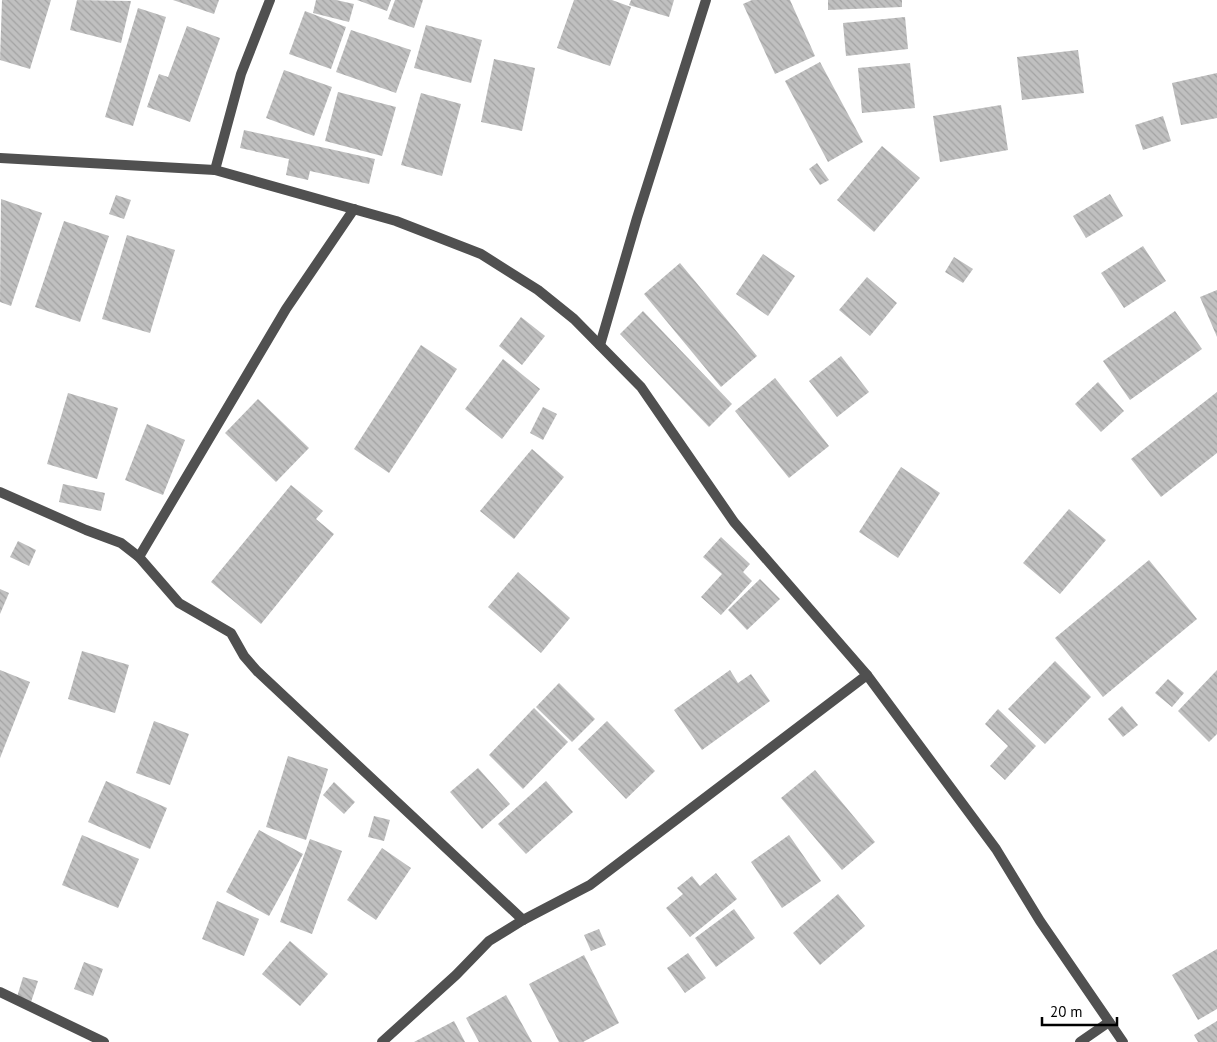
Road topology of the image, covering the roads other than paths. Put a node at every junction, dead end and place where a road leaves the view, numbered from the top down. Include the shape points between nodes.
1 (270, 0) edge
2 (706, 0) edge
3 (0, 158) edge
4 (214, 170) junction
5 (354, 209) junction
6 (600, 345) junction
7 (0, 492) edge
8 (139, 557) junction
9 (866, 675) junction
10 (523, 920) junction
11 (0, 992) edge
12 (1109, 1022) junction
13 (104, 1042) edge
14 (382, 1042) edge
15 (1080, 1042) edge
16 (1123, 1042) edge

1 - 4 street via 240,74
2 - 6 street
3 - 4 street
4 - 5 street
5 - 6 street via 396,221 481,254 538,290
5 - 8 street via 286,309
6 - 9 street via 641,387 734,522
7 - 8 street via 121,543
8 - 10 street via 179,604 231,633 257,671
9 - 10 street via 590,885
9 - 12 street via 996,849 1040,921
10 - 14 street via 489,941
11 - 13 street
12 - 15 street
12 - 16 street

